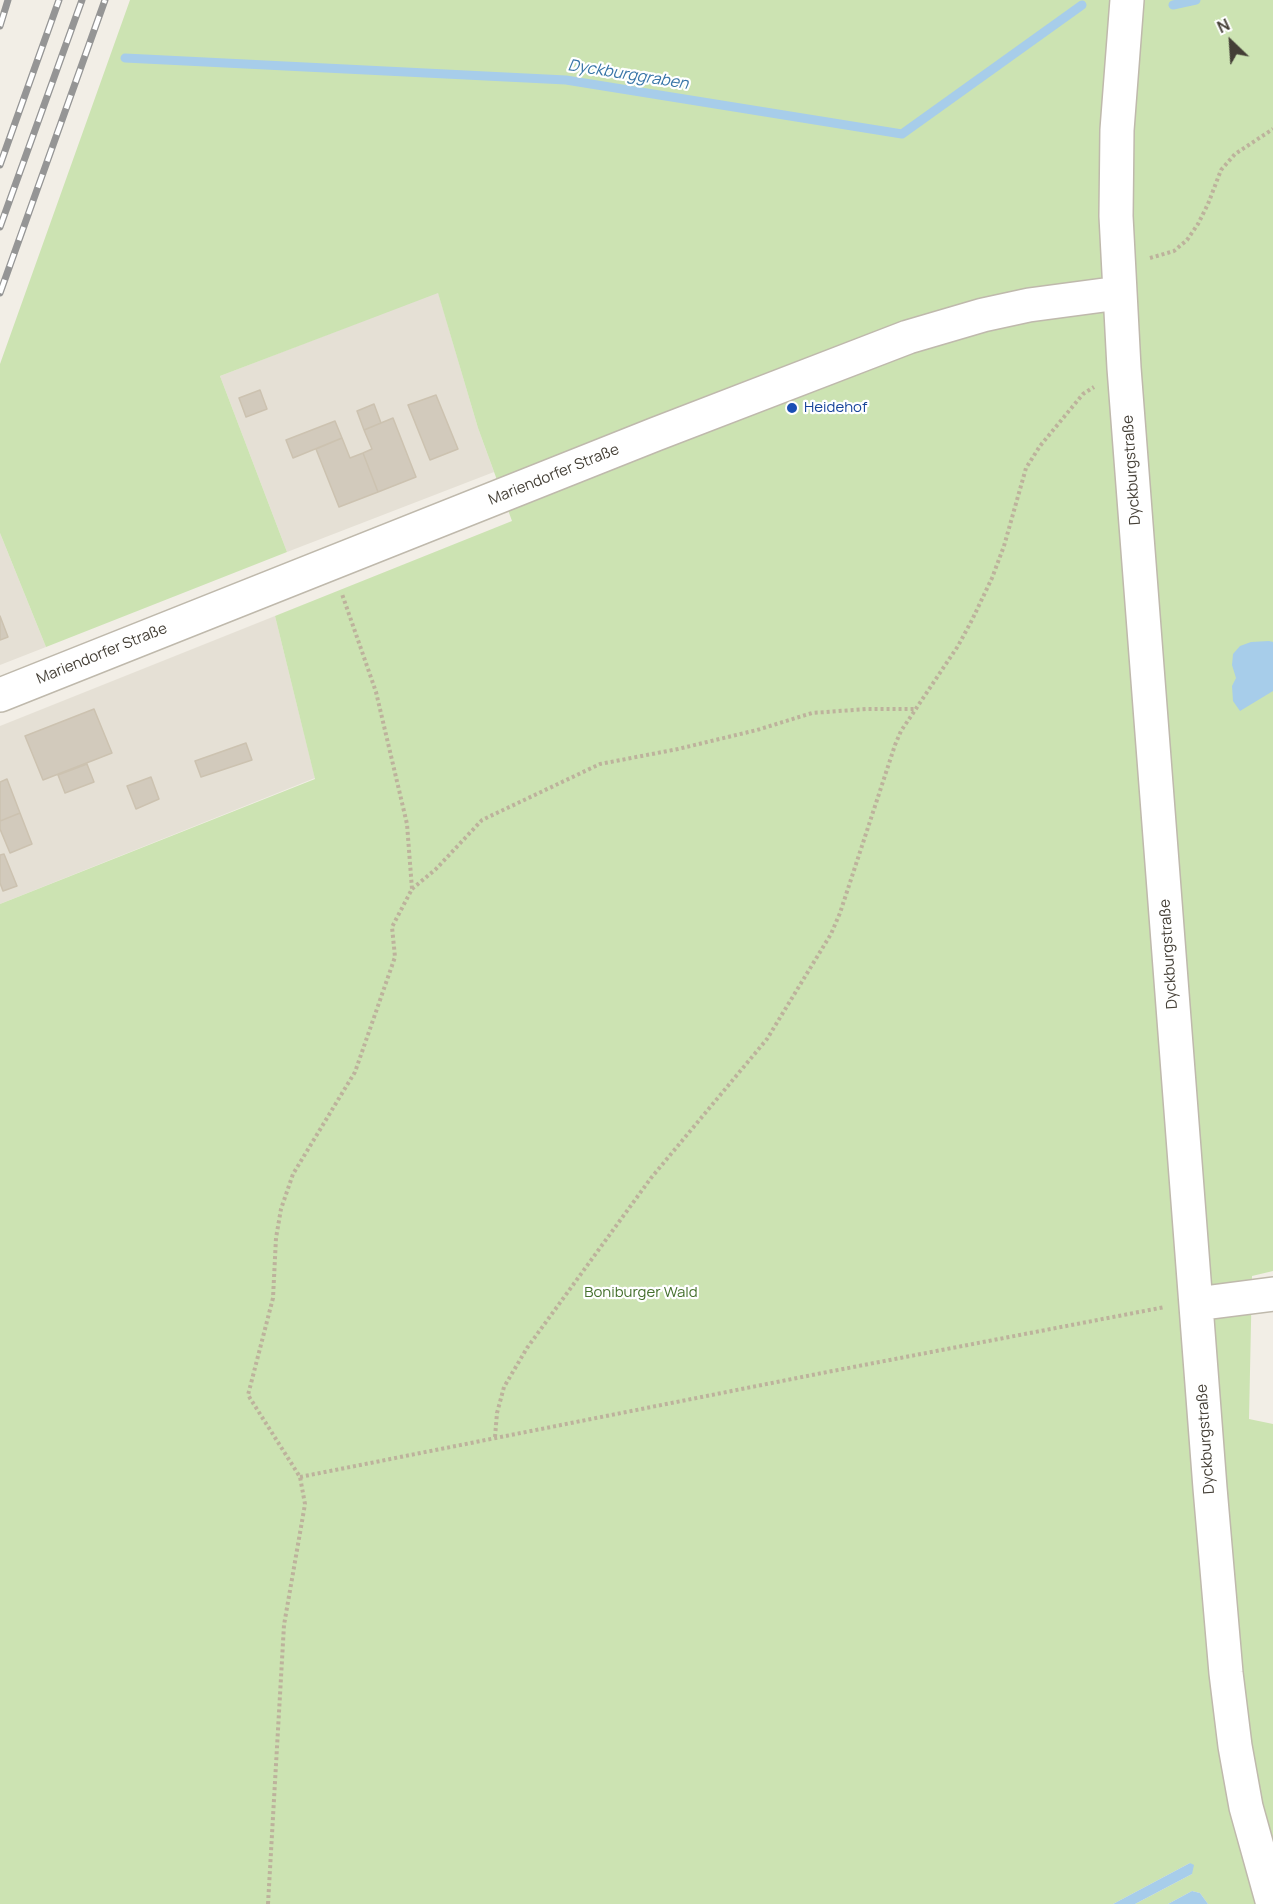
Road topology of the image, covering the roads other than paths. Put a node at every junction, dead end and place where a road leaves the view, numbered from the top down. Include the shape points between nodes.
1 (1127, 0) edge
2 (1119, 293) junction
3 (0, 695) edge
4 (1273, 1294) edge
5 (1181, 1306) junction
6 (1273, 1904) edge

1 - 2 street, Dyckburgstraße via 1116,169
2 - 3 street, Mariendorfer Straße via 1029,305 908,337
2 - 5 street, Dyckburgstraße
4 - 5 street
5 - 6 street, Dyckburgstraße via 1210,1488 1235,1746

